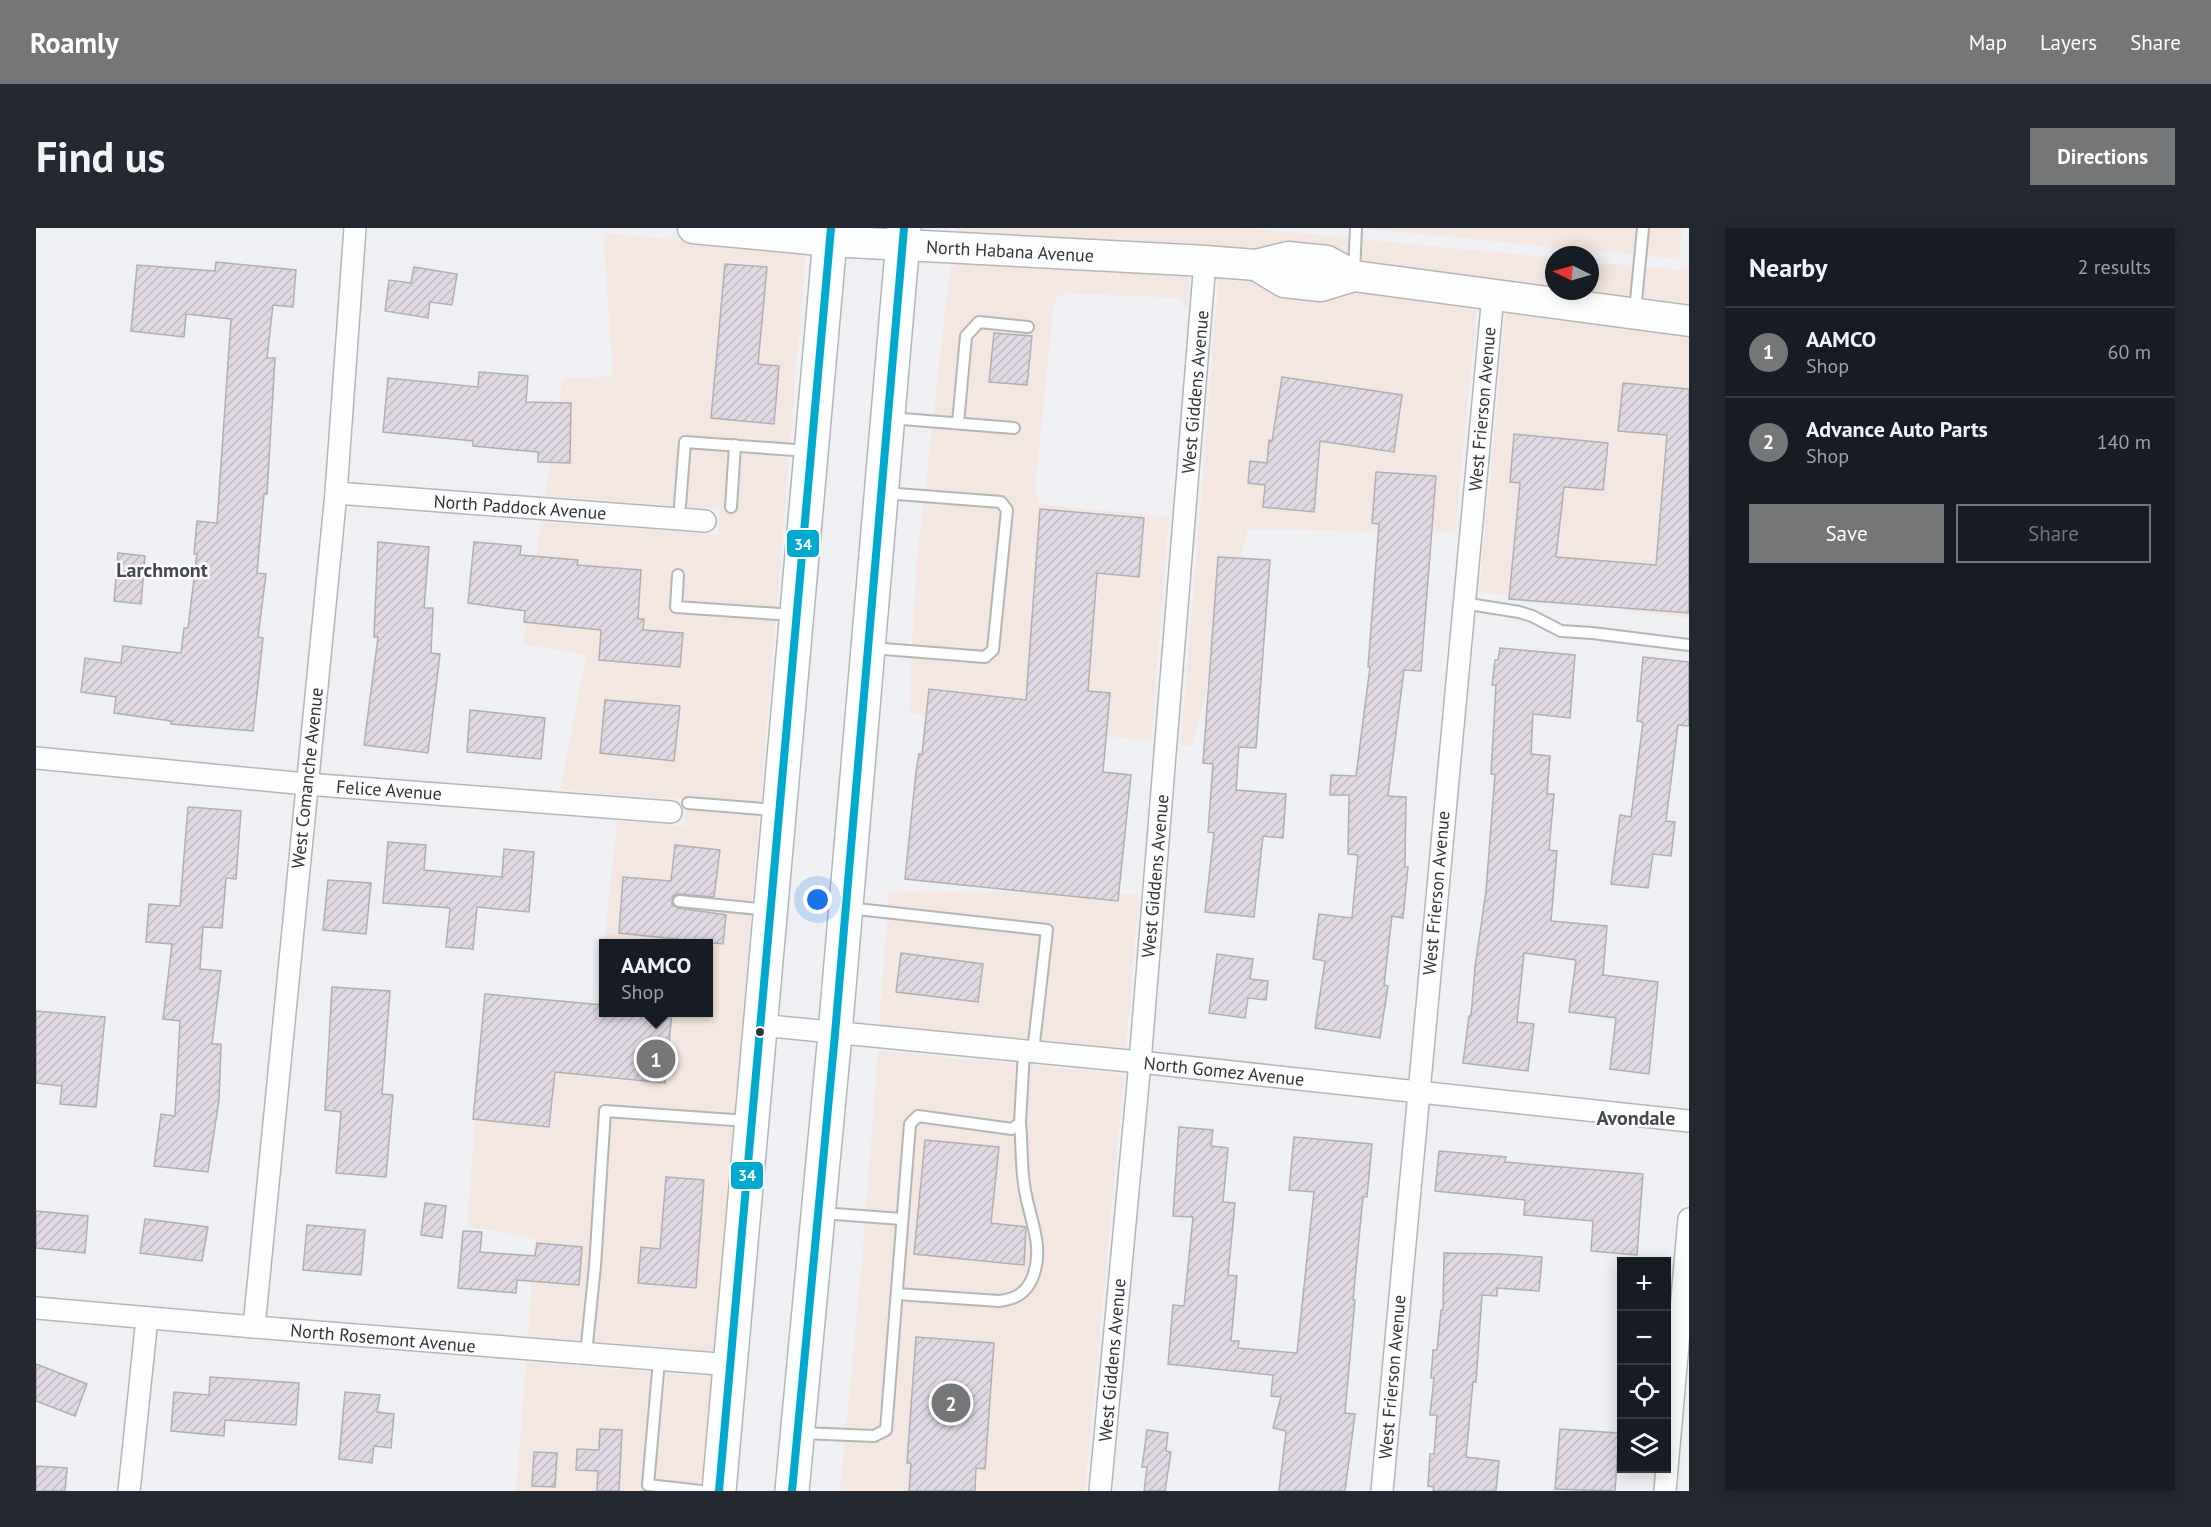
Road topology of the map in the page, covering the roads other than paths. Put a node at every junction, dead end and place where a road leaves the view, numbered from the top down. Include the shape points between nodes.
1 (355, 228) edge
2 (693, 228) edge
3 (1356, 228) edge
4 (1643, 228) edge
5 (831, 234) edge
6 (903, 237) edge
7 (1205, 261) junction
8 (1354, 276) junction
9 (1493, 295) junction
10 (1635, 314) junction
11 (1689, 321) edge
12 (1028, 327) dead end
13 (887, 417) junction
14 (958, 423) junction
15 (1014, 428) dead end
16 (735, 446) junction
17 (811, 451) junction
18 (336, 493) junction
19 (881, 493) junction
20 (680, 506) dead end
21 (731, 507) dead end
22 (705, 521) dead end
23 (678, 575) dead end
24 (1464, 603) junction
25 (796, 615) junction
26 (1689, 645) edge
27 (867, 647) junction
28 (36, 758) edge
29 (306, 784) junction
30 (680, 807) joint
31 (778, 811) junction
32 (679, 901) dead end
33 (845, 908) junction
34 (769, 910) junction
35 (759, 1025) junction
36 (835, 1034) junction
37 (1029, 1052) junction
38 (1140, 1062) junction
39 (1418, 1092) junction
40 (751, 1121) junction
41 (1689, 1121) edge
42 (1020, 1123) junction
43 (818, 1213) junction
44 (1689, 1219) edge
45 (902, 1220) junction
46 (897, 1294) junction
47 (36, 1308) edge
48 (147, 1318) junction
49 (254, 1328) junction
50 (586, 1354) junction
51 (659, 1360) junction
52 (731, 1365) junction
53 (798, 1432) junction
54 (129, 1491) edge
55 (701, 1491) edge
56 (719, 1491) edge
57 (740, 1491) edge
58 (792, 1491) edge
59 (1100, 1491) edge
60 (1382, 1491) edge
61 (1665, 1491) edge

1 - 18 street, West Comanche Avenue
2 - 5 street, North Habana Avenue
3 - 8 lane
4 - 10 lane
5 - 6 street, North Habana Avenue
5 - 17 main road
6 - 7 street, North Habana Avenue
6 - 13 main road
7 - 8 street, North Habana Avenue via 1256,266 1284,282 1321,286
7 - 38 street, West Giddens Avenue
8 - 9 street, North Habana Avenue
9 - 10 street, North Habana Avenue
9 - 24 street, West Frierson Avenue
10 - 11 street, North Habana Avenue
12 - 14 lane via 979,322 966,336
13 - 14 lane
13 - 19 main road
14 - 15 lane
16 - 17 lane
16 - 20 lane via 684,442
16 - 21 lane
17 - 25 main road
18 - 22 street, North Paddock Avenue
18 - 29 street, West Comanche Avenue
19 - 27 main road
19 - 27 lane via 1001,502 1006,510 993,650 985,657
23 - 25 lane via 676,607
24 - 26 lane via 1533,616 1561,631
24 - 39 street, West Frierson Avenue
25 - 31 main road
27 - 33 main road
28 - 29 street, Felice Avenue
29 - 30 street, Felice Avenue
29 - 49 street, West Comanche Avenue
30 - 31 lane
31 - 34 main road
32 - 34 lane
33 - 36 main road
33 - 37 lane via 1047,930
34 - 35 main road
35 - 36 street, North Gomez Avenue
35 - 40 main road
36 - 37 street, North Gomez Avenue
36 - 43 main road
37 - 38 street, North Gomez Avenue
37 - 42 lane
38 - 39 street, North Gomez Avenue
38 - 59 street, West Giddens Avenue
39 - 41 street, North Gomez Avenue
39 - 60 street, West Frierson Avenue
40 - 50 lane via 605,1111
40 - 52 main road
42 - 45 lane via 1012,1129 918,1116 910,1124
42 - 46 lane via 1024,1183 1038,1249 1036,1269 1028,1287 1015,1299 999,1301
43 - 45 lane
43 - 53 main road
44 - 61 street
45 - 46 lane
46 - 53 lane via 886,1430 874,1436
47 - 48 street, North Rosemont Avenue
48 - 49 street, North Rosemont Avenue
48 - 54 street
49 - 50 street, North Rosemont Avenue
50 - 51 street, North Rosemont Avenue
51 - 52 street, North Rosemont Avenue
51 - 55 lane via 648,1485
52 - 56 main road
52 - 57 main road via 748,1392
53 - 58 main road

